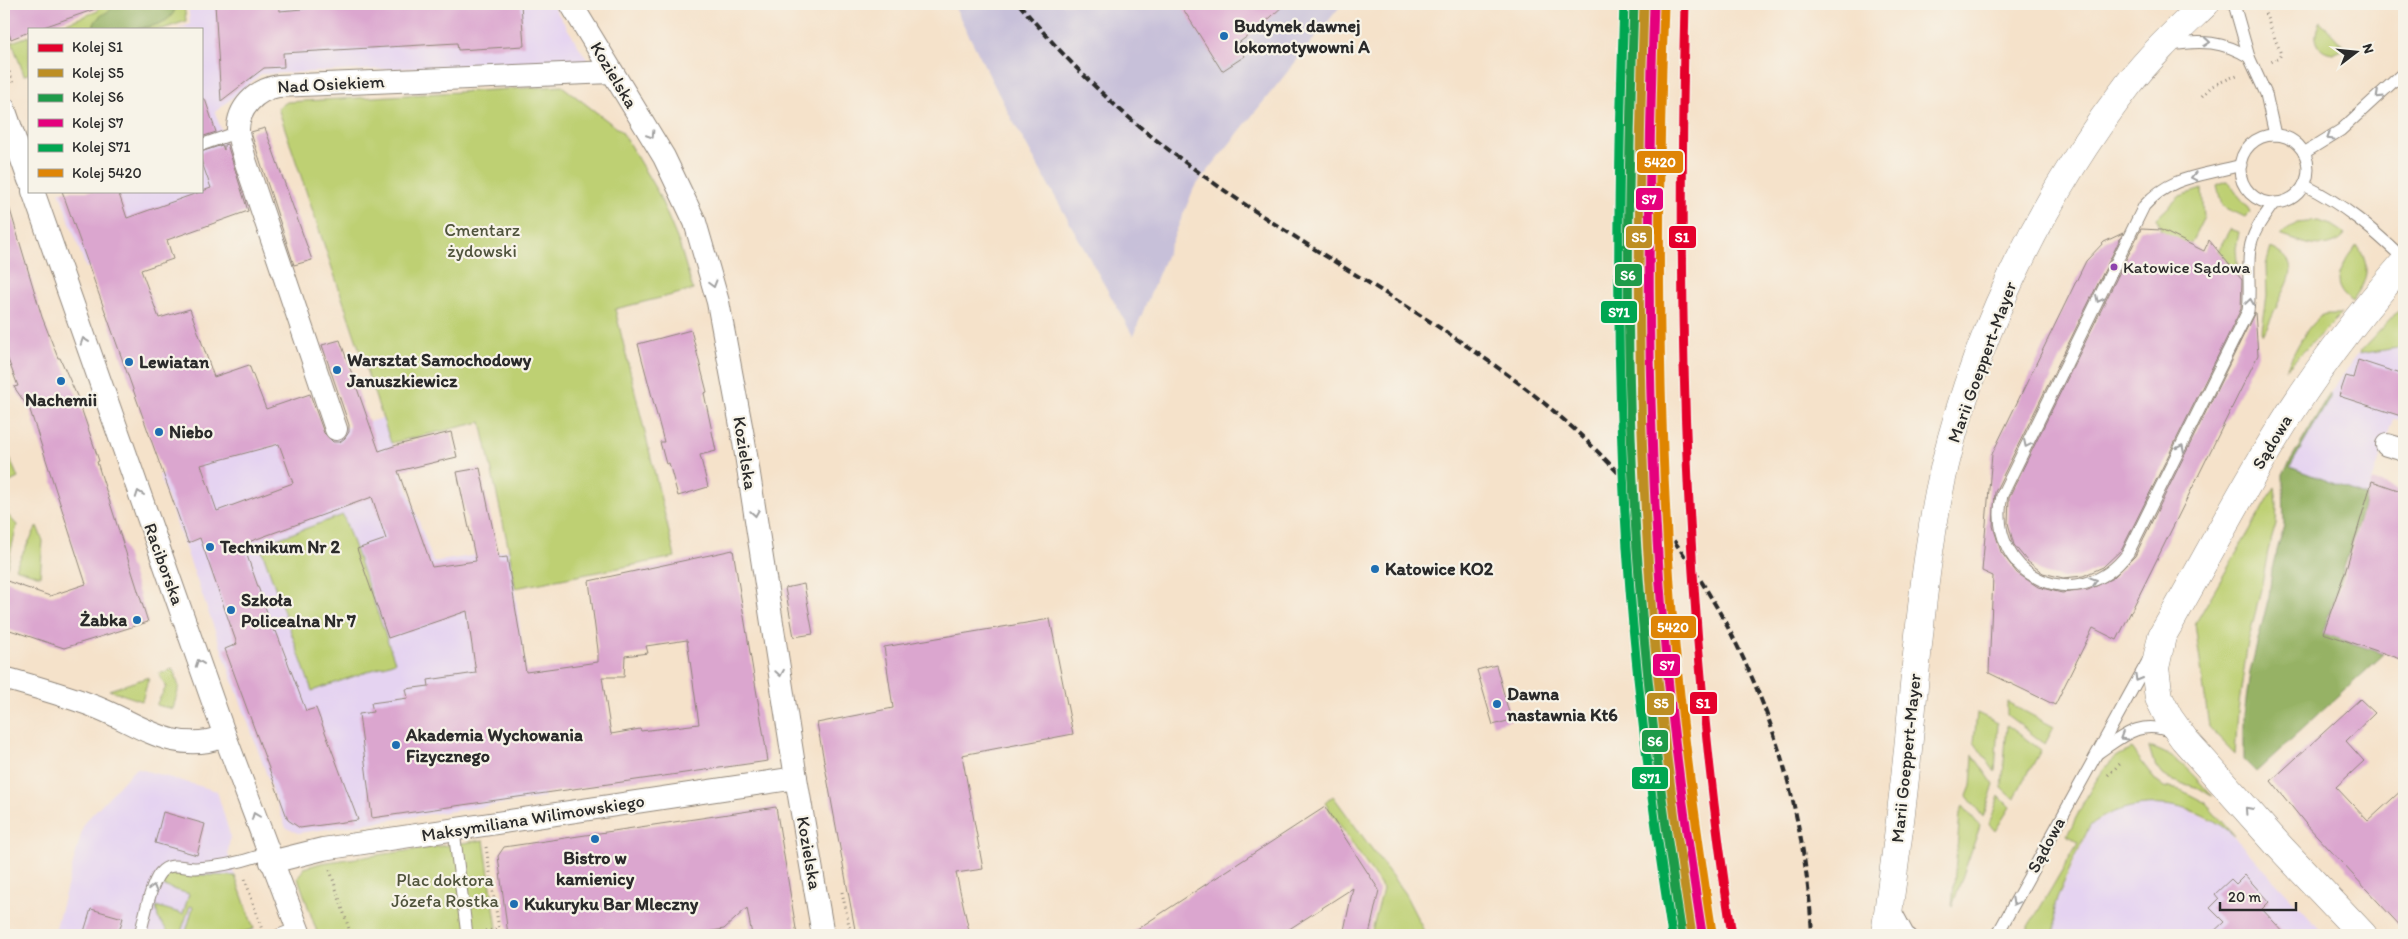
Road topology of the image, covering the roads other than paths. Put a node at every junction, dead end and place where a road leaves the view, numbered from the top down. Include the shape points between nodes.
1 (571, 4) edge
2 (2205, 4) edge
3 (2234, 4) edge
4 (2162, 46) junction
5 (2249, 57) junction
6 (612, 72) junction
7 (2404, 72) edge
8 (4, 108) edge
9 (238, 132) junction
10 (2275, 135) junction
11 (202, 145) edge
12 (2304, 153) junction
13 (2241, 165) junction
14 (28, 177) edge
15 (2304, 185) junction
16 (33, 192) edge
17 (2273, 204) junction
18 (2404, 261) edge
19 (336, 429) dead end
20 (2162, 636) junction
21 (4, 678) edge
22 (225, 736) junction
23 (2184, 739) junction
24 (2094, 755) junction
25 (796, 778) junction
26 (454, 831) junction
27 (270, 857) junction
28 (1890, 899) junction
29 (292, 933) edge
30 (140, 935) edge
31 (467, 935) edge
32 (823, 935) edge
33 (1885, 935) edge
34 (1912, 935) edge
35 (1997, 935) edge
36 (2363, 935) edge

1 - 6 street, Kozielska
2 - 4 main road, Marii Goeppert-Mayer
3 - 5 lane
4 -> 5 lane via 2211,42 2236,49
4 - 28 main road, Marii Goeppert-Mayer via 2103,120 2052,200 2011,280 1964,401 1940,488 1928,551
5 - 10 lane via 2266,94
6 - 9 street, Nad Osiekiem via 278,86 260,90 253,97 241,116
6 -> 25 street, Kozielska via 664,156 695,222 718,302 744,442
7 -> 12 lane via 2341,130
8 - 14 street
9 - 11 lane
9 - 19 street
10 - 12 lane via 2297,144
10 - 13 lane via 2253,142 2245,151
12 - 15 lane via 2308,176
13 - 17 lane via 2244,185 2252,194
13 -> 17 lane via 2169,184 2144,206 2002,495 2000,530 2009,553 2022,568 2047,581 2074,586 2115,570 2128,553 2248,311 2250,248 2255,231
15 - 17 lane via 2295,196
15 - 18 lane via 2365,222
22 -> 16 street, Raciborska
18 - 20 main road, Sądowa via 2305,389 2252,475
20 - 23 main road, Sądowa via 2156,668 2159,698
20 -> 24 lane, Sądowa
21 - 22 street via 89,704 177,742 207,743
27 -> 22 street, Raciborska
23 -> 24 lane, Sądowa via 2162,728 2140,727
36 -> 23 main road, Sądowa
24 -> 35 lane, Sądowa
25 - 26 street, Maksymiliana Wilimowskiego
25 - 32 street, Kozielska
26 - 27 street, Maksymiliana Wilimowskiego
26 - 31 lane
27 - 29 street, Raciborska
30 -> 27 lane via 156,878 166,867 207,867
28 - 33 main road, Marii Goeppert-Mayer
28 - 34 lane

